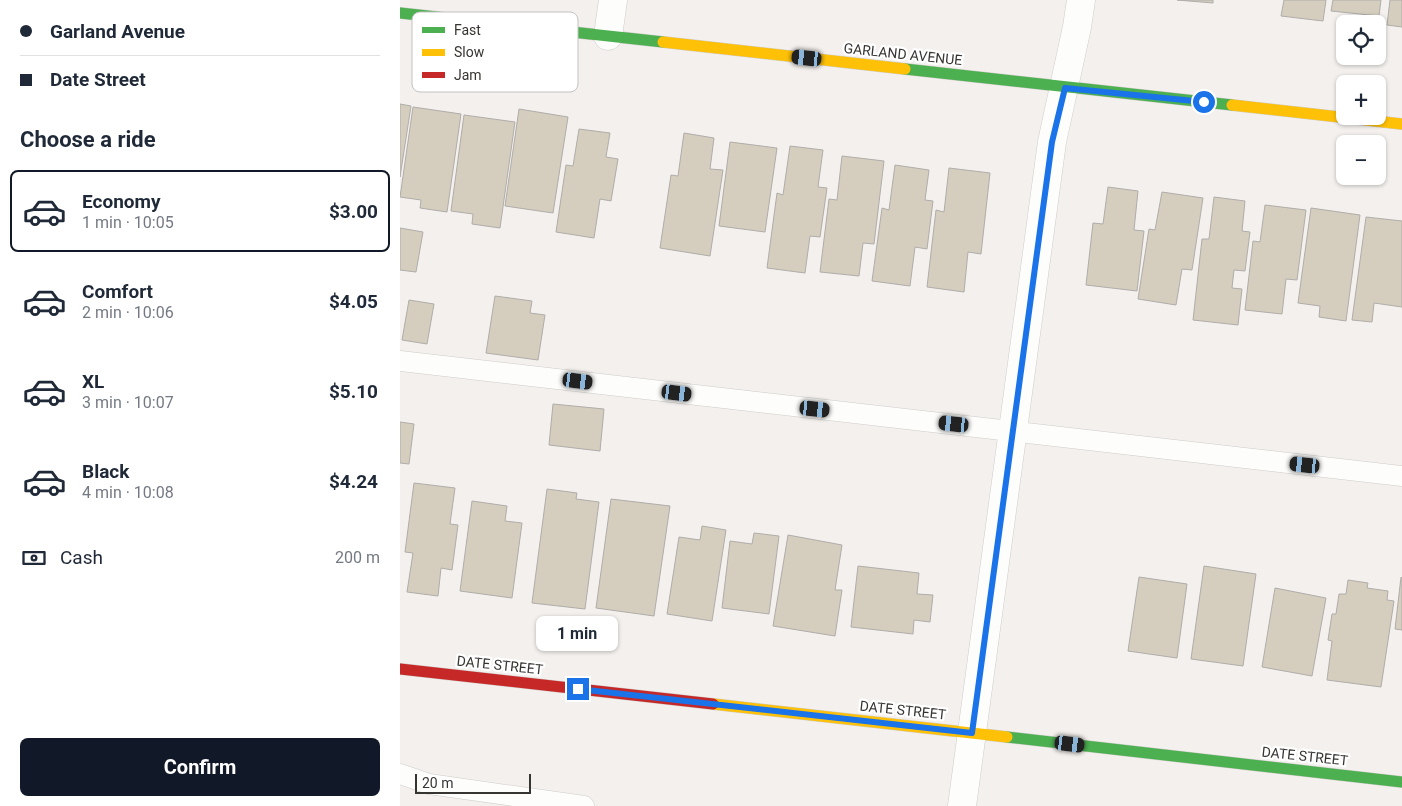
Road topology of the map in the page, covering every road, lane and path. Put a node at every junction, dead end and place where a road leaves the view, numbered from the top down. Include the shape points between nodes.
1 (613, 0) edge
2 (1081, 0) edge
3 (578, 33) edge
4 (608, 36) junction
5 (1065, 88) junction
6 (1402, 124) edge
7 (400, 361) edge
8 (1013, 431) junction
9 (1402, 476) edge
10 (400, 669) edge
11 (972, 733) junction
12 (400, 774) edge
13 (1402, 782) edge
14 (584, 806) edge
15 (962, 806) edge

1 - 4 street
2 - 5 street
3 - 4 street, GARLAND AVENUE
4 - 5 street, GARLAND AVENUE
5 - 6 street, GARLAND AVENUE
5 - 8 street via 1052,142
7 - 8 lane
8 - 9 lane
8 - 11 street
10 - 11 street, DATE STREET
11 - 13 street, DATE STREET
11 - 15 street
12 - 14 lane via 429,784

